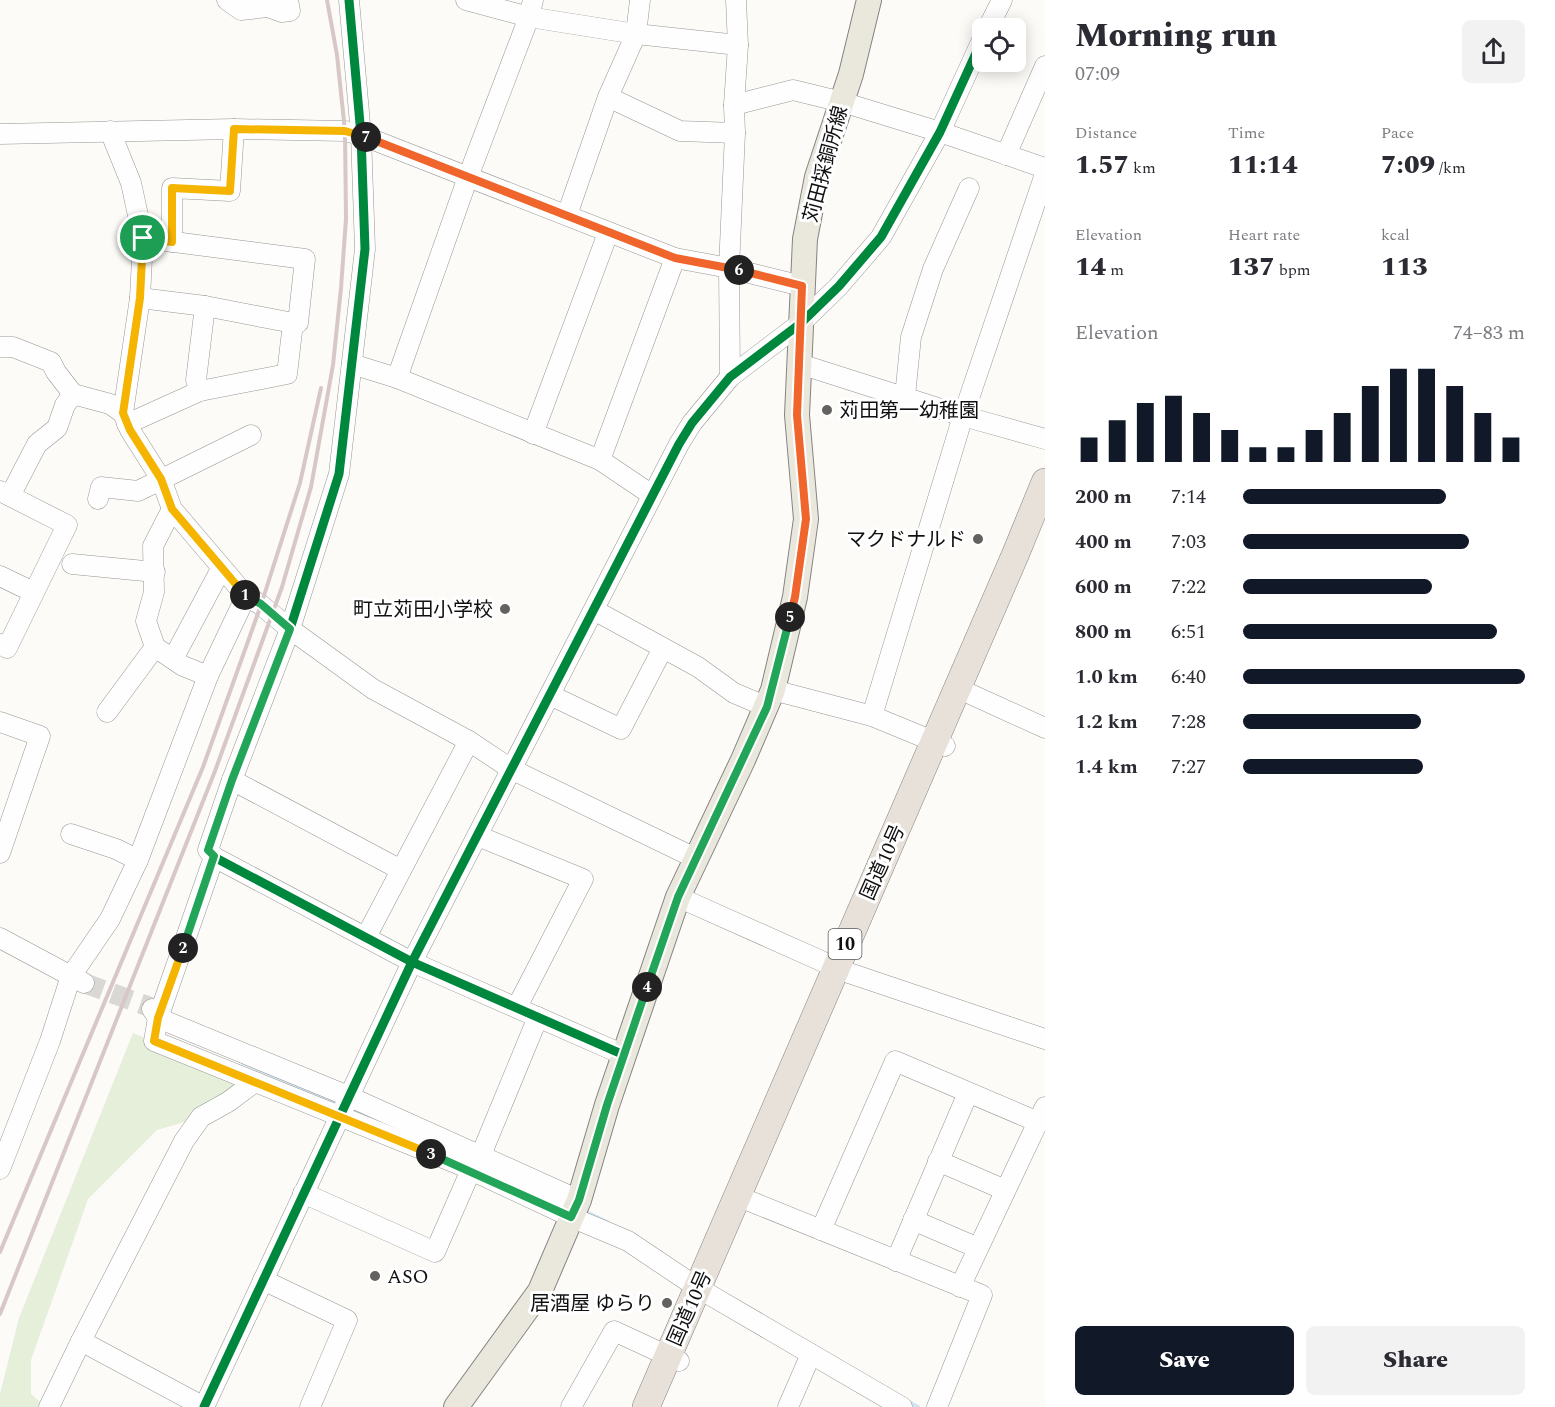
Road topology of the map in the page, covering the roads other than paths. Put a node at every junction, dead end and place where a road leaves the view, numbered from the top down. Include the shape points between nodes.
1 (227, 0) edge
2 (288, 0) edge
3 (350, 0) edge
4 (466, 0) edge
5 (640, 0) edge
6 (736, 0) edge
7 (869, 0) edge
8 (1002, 0) edge
9 (252, 4) edge
10 (531, 8) edge
11 (993, 18) edge
12 (636, 34) junction
13 (738, 45) junction
14 (972, 62) edge
15 (1045, 66) edge
16 (608, 97) junction
17 (842, 102) junction
18 (734, 105) junction
19 (234, 129) junction
20 (110, 130) junction
21 (940, 132) junction
22 (735, 133) junction
23 (0, 134) edge
24 (361, 135) junction
25 (1006, 155) junction
26 (1045, 168) edge
27 (1045, 174) edge
28 (468, 177) junction
29 (969, 188) dead end
30 (567, 215) junction
31 (608, 233) junction
32 (143, 238) junction
33 (172, 242) junction
34 (675, 258) junction
35 (729, 268) junction
36 (802, 286) junction
37 (140, 298) junction
38 (205, 306) junction
39 (293, 323) junction
40 (801, 323) junction
41 (0, 347) edge
42 (352, 364) junction
43 (800, 364) junction
44 (730, 377) junction
45 (397, 378) junction
46 (200, 391) junction
47 (73, 394) junction
48 (905, 396) junction
49 (963, 416) junction
50 (125, 418) junction
51 (533, 434) junction
52 (251, 435) dead end
53 (1045, 439) edge
54 (600, 460) junction
55 (161, 479) junction
56 (1045, 482) edge
57 (5, 494) edge
58 (652, 495) junction
59 (98, 500) dead end
60 (172, 509) junction
61 (1045, 510) edge
62 (72, 564) dead end
63 (221, 569) junction
64 (155, 572) junction
65 (0, 576) edge
66 (33, 592) junction
67 (246, 596) junction
68 (594, 610) junction
69 (290, 629) junction
70 (0, 644) edge
71 (155, 647) junction
72 (663, 648) junction
73 (173, 659) junction
74 (208, 676) junction
75 (968, 693) junction
76 (550, 695) junction
77 (770, 698) junction
78 (107, 712) dead end
79 (872, 716) junction
80 (0, 722) edge
81 (1045, 728) edge
82 (469, 741) junction
83 (939, 744) junction
84 (511, 769) junction
85 (232, 780) junction
86 (3, 832) edge
87 (70, 834) dead end
88 (478, 836) junction
89 (0, 853) edge
90 (214, 856) junction
91 (695, 858) junction
92 (138, 860) junction
93 (401, 870) junction
94 (678, 897) junction
95 (366, 937) junction
96 (0, 938) edge
97 (412, 962) junction
98 (841, 969) junction
99 (78, 980) junction
100 (517, 1007) junction
101 (154, 1012) junction
102 (538, 1017) junction
103 (1045, 1039) edge
104 (624, 1055) junction
105 (255, 1082) junction
106 (968, 1093) junction
107 (348, 1096) junction
108 (1041, 1114) edge
109 (338, 1117) junction
110 (939, 1161) junction
111 (476, 1162) junction
112 (0, 1169) edge
113 (1005, 1190) junction
114 (303, 1193) junction
115 (747, 1200) junction
116 (575, 1209) junction
117 (913, 1220) junction
118 (820, 1230) junction
119 (978, 1248) junction
120 (896, 1261) junction
121 (263, 1280) junction
122 (960, 1287) junction
123 (703, 1291) junction
124 (81, 1341) junction
125 (811, 1354) junction
126 (674, 1359) junction
127 (49, 1407) edge
128 (204, 1407) edge
129 (310, 1407) edge
130 (456, 1407) edge
131 (571, 1407) edge
132 (646, 1407) edge
133 (659, 1407) edge
134 (788, 1407) edge
135 (902, 1407) edge
136 (937, 1407) edge

1 - 9 street via 241,10
2 - 9 street via 290,11 282,12
3 - 24 street
4 - 10 street
5 - 12 street
6 - 13 street
7 - 17 main road, 苅田採銅所線
8 - 11 street
10 - 12 street
10 - 28 street
12 - 13 street
12 - 16 street
13 - 18 street
14 - 21 street
15 - 25 street
16 - 22 street via 680,131
16 - 30 street
17 - 18 street via 793,90
17 - 21 street
17 - 36 main road, 苅田採銅所線 via 817,177 805,239
18 - 22 street
19 - 20 street
19 - 24 street via 345,131
19 - 33 street via 230,191 172,188
20 - 23 street
20 - 32 street via 130,183
21 - 25 street
21 - 40 street via 882,237
22 - 35 street
24 - 28 street
24 - 42 street via 365,249
25 - 26 street
27 - 49 street
28 - 30 street
28 - 45 street
29 - 48 street via 933,268 911,337
30 - 31 street
31 - 34 street
31 - 51 street
32 - 33 street
32 - 37 street
33 - 39 street via 304,259 298,323
34 - 35 street
34 - 54 street
35 - 36 street
35 - 44 street
36 - 40 main road, 苅田採銅所線
37 - 38 street
37 - 50 street
38 - 39 street
38 - 46 street via 196,380
39 - 46 street via 287,374
40 - 43 main road, 苅田採銅所線
40 - 44 street
41 - 47 street via 13,346 51,362
42 - 45 street
42 - 69 street via 339,474
43 - 48 street
43 - 77 main road, 苅田採銅所線 via 797,415 806,519 795,597
44 - 58 street via 688,430
45 - 51 street
46 - 50 street
47 - 50 street via 110,404
47 - 57 street via 57,428 37,444
48 - 49 street
49 - 53 street
49 - 79 street
50 - 55 street
51 - 54 street
52 - 55 street
54 - 58 street
55 - 59 street via 138,491 101,487
55 - 60 street
56 - 83 highway, 国道10号 / 10
57 - 66 street via 67,525
58 - 68 street
60 - 63 street
60 - 64 street via 153,546
61 - 75 highway, 国道10号 / 10
62 - 64 street
63 - 67 street
63 - 73 street
64 - 71 street via 146,621
65 - 66 street
66 - 70 street via 7,648
67 - 69 street
67 - 74 street
68 - 72 street
68 - 76 street
69 - 82 street via 373,688
69 - 85 street
71 - 73 street
71 - 78 street
72 - 76 street via 621,729
72 - 77 street via 734,693
73 - 74 street
74 - 92 street
75 - 81 street
75 - 83 highway, 国道10号 / 10
76 - 84 street
77 - 79 street
77 - 91 main road, 苅田採銅所線
79 - 83 street
80 - 86 street via 40,736
82 - 84 street
82 - 93 street
83 - 98 highway, 国道10号 / 10
84 - 88 street
84 - 91 street
85 - 90 street via 208,850
85 - 93 street
86 - 89 street
87 - 92 street
88 - 97 street
88 - 100 street via 583,879
90 - 95 street
90 - 101 street
91 - 94 main road, 苅田採銅所線
92 - 99 street
93 - 95 street
94 - 98 street
94 - 104 main road, 苅田採銅所線
95 - 97 street
96 - 99 street
97 - 100 street
97 - 107 street
98 - 103 street
98 - 115 highway, 国道10号 / 10
98 - 123 highway, 国道10号 / 10
99 - 112 street
100 - 102 street
101 - 105 street via 154,1041
101 - 107 street
102 - 104 street
102 - 111 street
104 - 116 main road, 苅田採銅所線
105 - 109 street
105 - 124 street via 201,1117 184,1141
106 - 108 street
106 - 110 street
106 - 118 street via 895,1061
107 - 109 street
107 - 111 street
108 - 113 street
109 - 111 street
109 - 114 street
110 - 113 street
110 - 117 street
111 - 114 street via 435,1252
111 - 116 street
113 - 119 street
114 - 121 street
115 - 118 street
115 - 123 highway, 国道10号 / 10
116 - 123 street
116 - 130 main road, 苅田採銅所線 via 540,1292
117 - 119 street
117 - 120 street
118 - 120 street
119 - 122 street
120 - 122 street
121 - 128 street
121 - 129 street via 347,1320
122 - 136 street via 982,1295
123 - 125 street
123 - 126 highway, 国道10号 / 10
124 - 127 street
124 - 128 street
125 - 134 street
125 - 135 street
126 - 131 street via 614,1331
126 - 132 highway, 国道10号 / 10
126 - 133 highway, 国道10号 / 10

